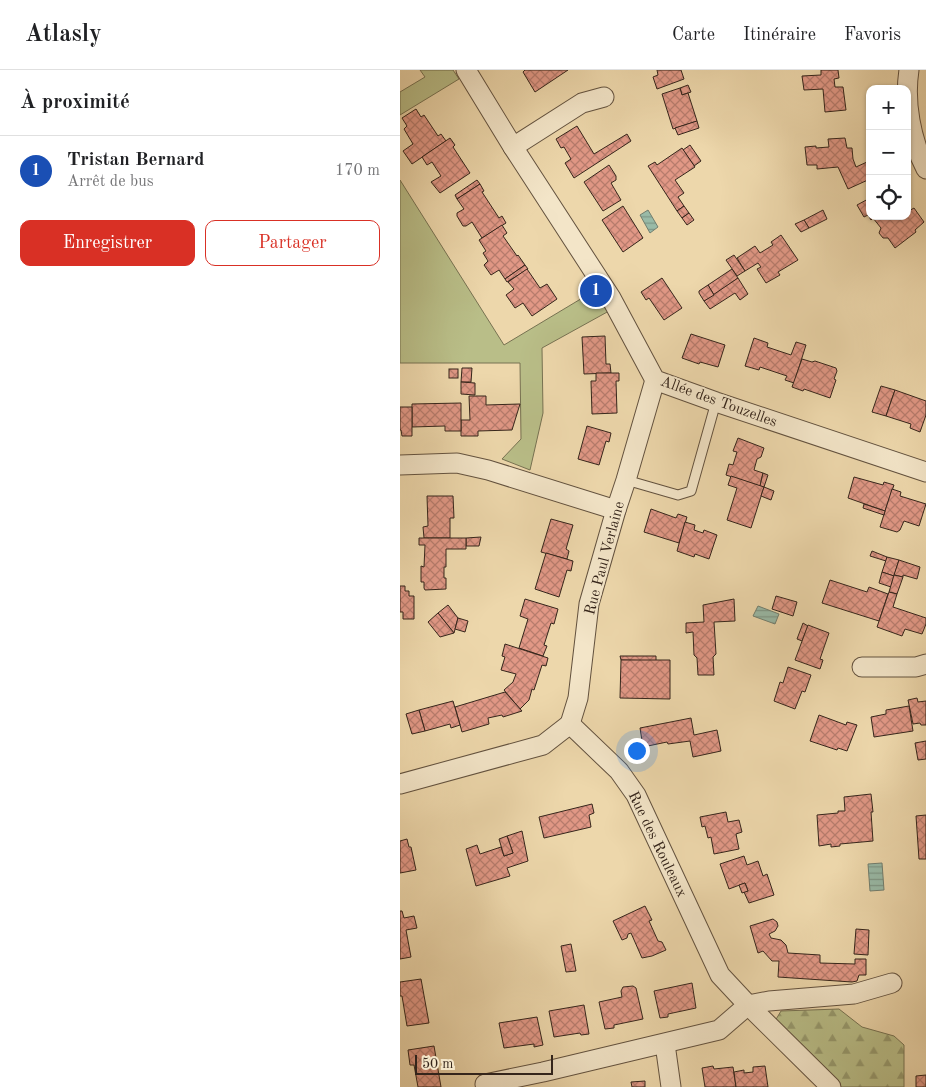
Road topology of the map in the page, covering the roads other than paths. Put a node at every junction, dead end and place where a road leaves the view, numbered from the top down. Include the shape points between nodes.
1 (466, 70) edge
2 (910, 70) edge
3 (604, 97) dead end
4 (513, 147) junction
5 (926, 169) edge
6 (655, 380) junction
7 (716, 402) junction
8 (400, 464) edge
9 (926, 472) edge
10 (626, 480) junction
11 (616, 510) junction
12 (926, 664) edge
13 (862, 667) dead end
14 (570, 724) junction
15 (400, 784) edge
16 (892, 983) dead end
17 (748, 1005) junction
18 (665, 1044) junction
19 (485, 1084) dead end
20 (671, 1087) edge
21 (831, 1087) edge

1 - 4 street, Allée des Touzelles
2 - 5 street via 910,121 919,156
3 - 4 street via 582,103
4 - 6 street, Allée des Touzelles via 611,298
6 - 7 street, Allée des Touzelles
6 - 10 street, Rue Paul Verlaine
7 - 9 street, Allée des Touzelles
7 - 10 lane, Rue Paul Verlaine via 691,491 678,495
8 - 11 street via 458,463
10 - 11 street, Rue Paul Verlaine
11 - 14 street, Rue Paul Verlaine via 589,604 578,698
12 - 13 street via 916,667
14 - 15 street via 543,745
14 - 17 street, Rue des Rouleaux via 619,771 636,795 720,975
16 - 17 street via 854,994 769,1000
17 - 18 street via 720,1030
17 - 21 street, Rue des Rouleaux
18 - 19 street
18 - 20 street

